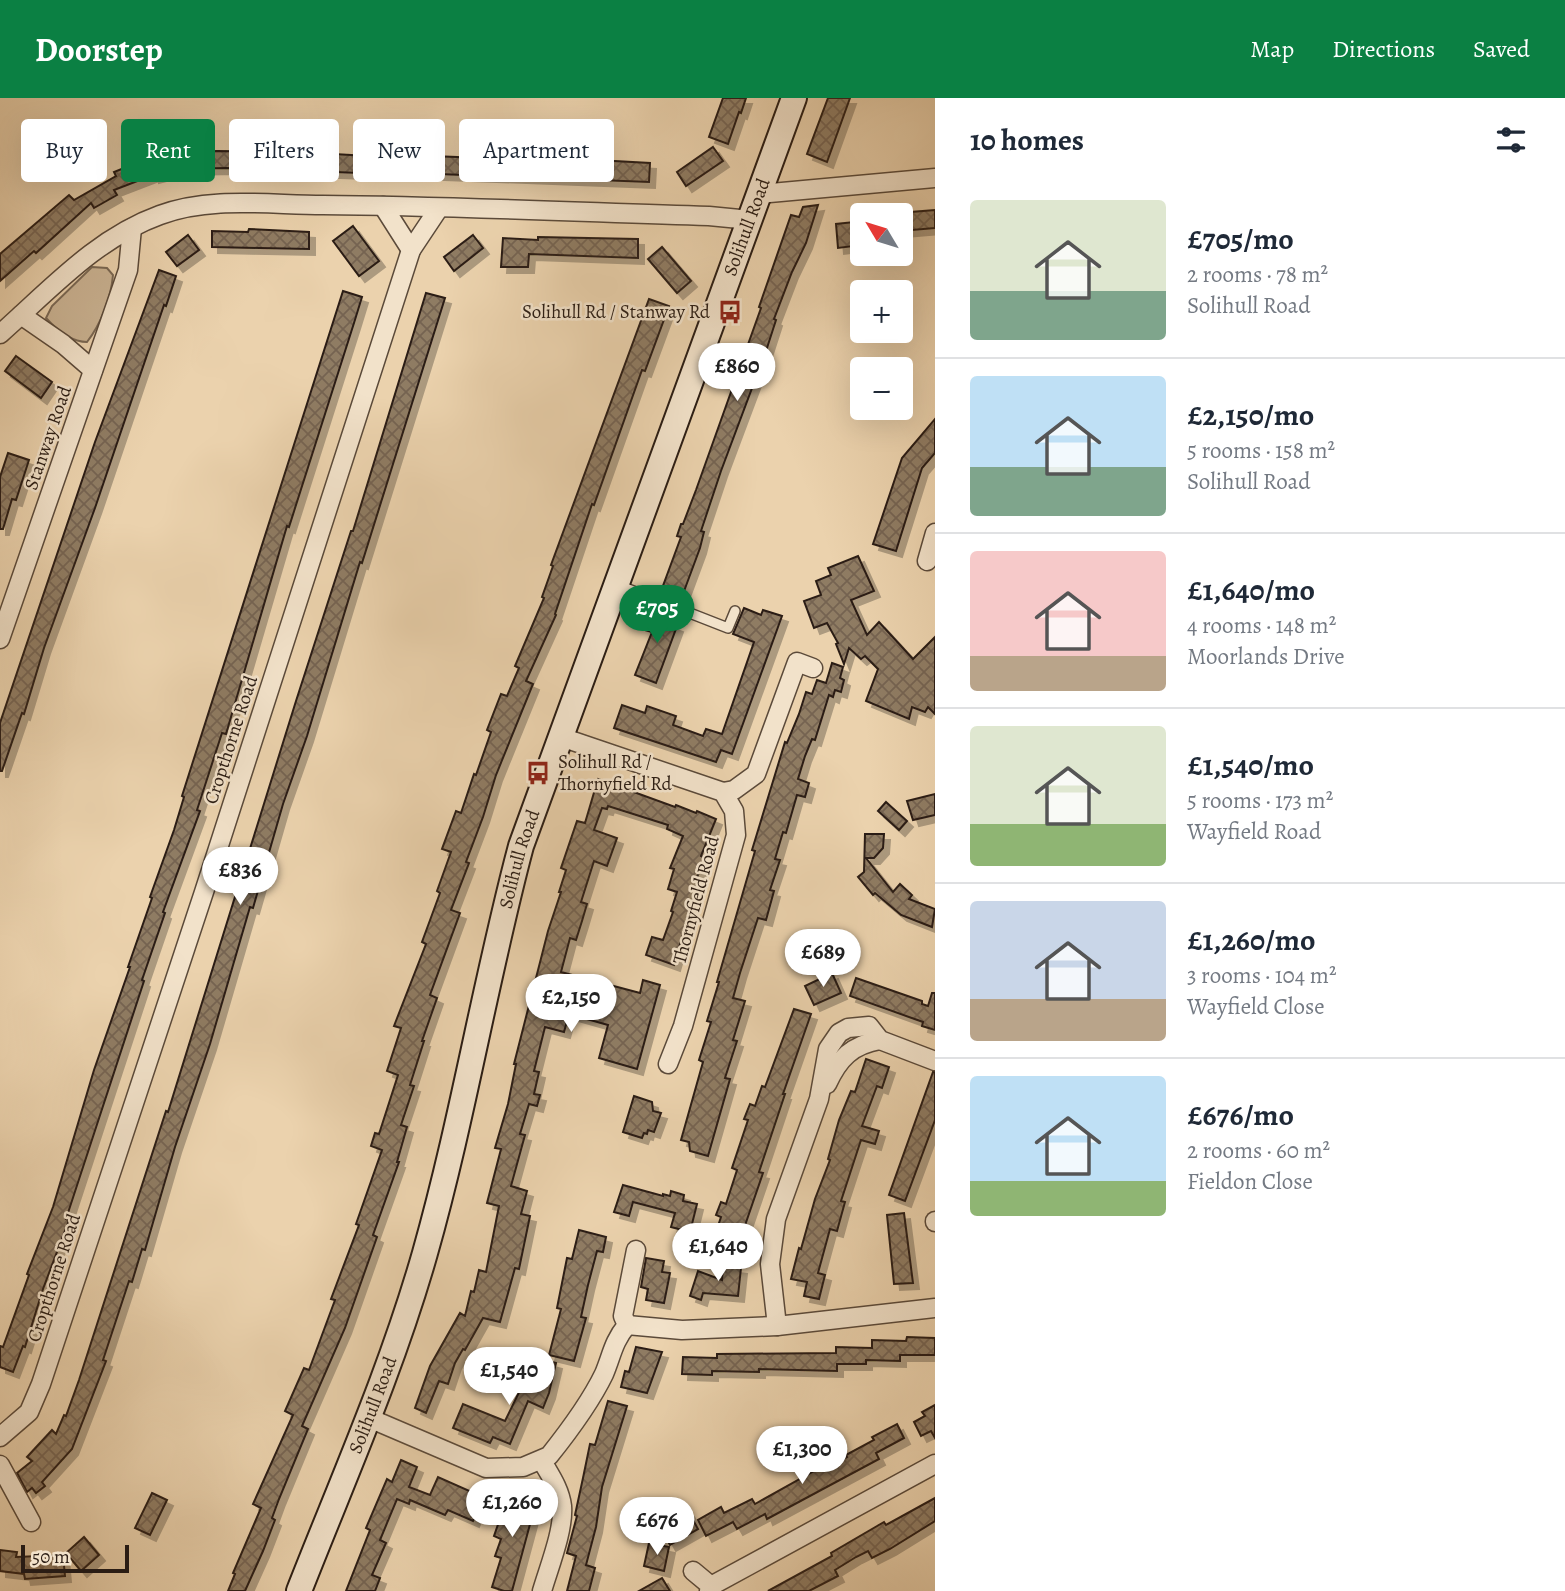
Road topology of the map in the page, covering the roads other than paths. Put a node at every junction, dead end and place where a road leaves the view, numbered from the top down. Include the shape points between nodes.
1 (794, 98) edge
2 (935, 178) edge
3 (760, 194) junction
4 (383, 206) junction
5 (439, 208) junction
6 (750, 220) junction
7 (132, 228) junction
8 (411, 250) junction
9 (21, 315) junction
10 (0, 334) edge
11 (93, 370) junction
12 (935, 533) edge
13 (927, 561) dead end
14 (617, 584) junction
15 (735, 611) dead end
16 (0, 639) edge
17 (813, 667) dead end
18 (561, 737) junction
19 (723, 792) junction
20 (935, 1061) edge
21 (668, 1064) dead end
22 (636, 1250) dead end
23 (935, 1308) edge
24 (627, 1325) junction
25 (777, 1326) junction
26 (369, 1418) junction
27 (0, 1437) edge
28 (542, 1461) junction
29 (935, 1464) edge
30 (0, 1465) edge
31 (31, 1522) dead end
32 (693, 1571) dead end
33 (710, 1588) edge
34 (299, 1591) edge
35 (542, 1591) edge

1 - 3 street, Solihull Road
2 - 3 street
3 - 6 street, Solihull Road
4 - 5 street
4 - 7 street via 204,205 180,208
4 - 8 street
5 - 6 street
5 - 8 street, Cropthorne Road
6 - 14 street, Solihull Road
7 - 9 street via 85,258
7 - 11 street, Stanway Road via 128,270
8 - 27 street, Cropthorne Road via 41,1384 29,1412
9 - 10 street
9 - 11 street, Stanway Road
11 - 16 street, Stanway Road
12 - 13 street
14 - 15 lane via 729,628
14 - 18 street, Solihull Road
17 - 19 street via 797,662 756,774 734,790
18 - 19 street
18 - 26 street, Solihull Road via 521,846 446,1174 402,1331
19 - 21 street, Thornyfield Road via 734,811 736,835 683,1026
20 - 25 street via 880,1040 869,1026 848,1028 828,1048 819,1099 776,1219 770,1265
22 - 24 street via 623,1316
23 - 25 street
24 - 25 street via 682,1330
24 - 28 street via 616,1338 603,1376
26 - 28 street via 486,1468 523,1467
26 - 34 street, Solihull Road
28 - 35 street via 562,1506
29 - 33 street
30 - 31 street
32 - 33 street

